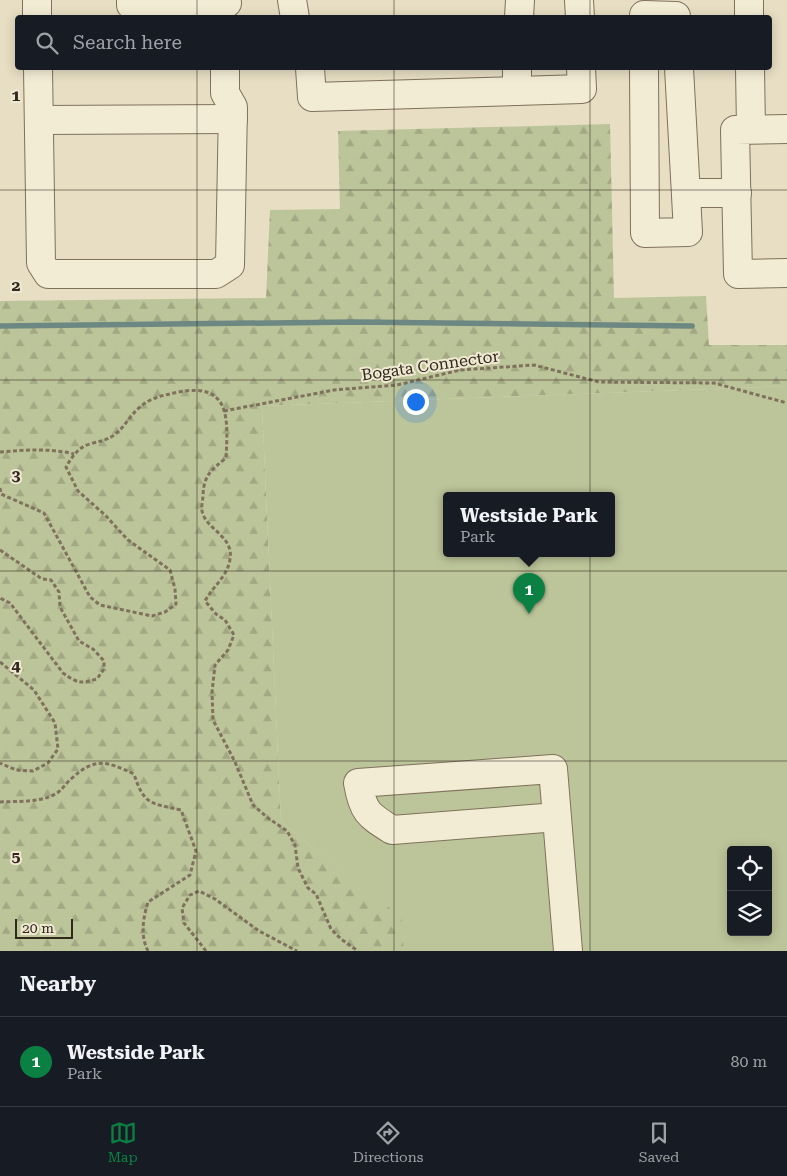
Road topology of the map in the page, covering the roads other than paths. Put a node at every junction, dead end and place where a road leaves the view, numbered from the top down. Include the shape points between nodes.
1 (37, 0) edge
2 (131, 0) edge
3 (292, 0) edge
4 (520, 0) edge
5 (580, 0) edge
6 (749, 0) edge
7 (227, 7) edge
8 (37, 15) edge
9 (295, 15) edge
10 (518, 15) edge
11 (580, 15) edge
12 (749, 15) edge
13 (38, 70) edge
14 (225, 70) edge
15 (310, 70) edge
16 (581, 70) edge
17 (644, 70) edge
18 (679, 70) edge
19 (750, 70) edge
20 (517, 79) edge
21 (233, 119) junction
22 (39, 120) junction
23 (752, 129) junction
24 (787, 129) edge
25 (686, 193) junction
26 (737, 194) junction
27 (787, 273) edge
28 (557, 816) junction
29 (568, 951) edge

1 - 8 lane
2 - 7 lane via 131,5
3 - 9 lane
4 - 10 lane
5 - 11 lane
6 - 12 lane
13 - 22 lane
14 - 21 lane via 225,93 233,107
15 - 20 lane via 312,97
16 - 20 lane via 582,89
17 - 25 lane via 644,232 688,232
18 - 25 lane
19 - 23 lane
21 - 22 lane
21 - 22 lane via 230,265 216,274 48,274 41,263
23 - 24 lane
23 - 26 lane via 735,130
25 - 26 lane
26 - 27 lane via 738,274
28 - 28 lane via 553,769 358,783 361,802 370,816 392,830
28 - 29 lane

